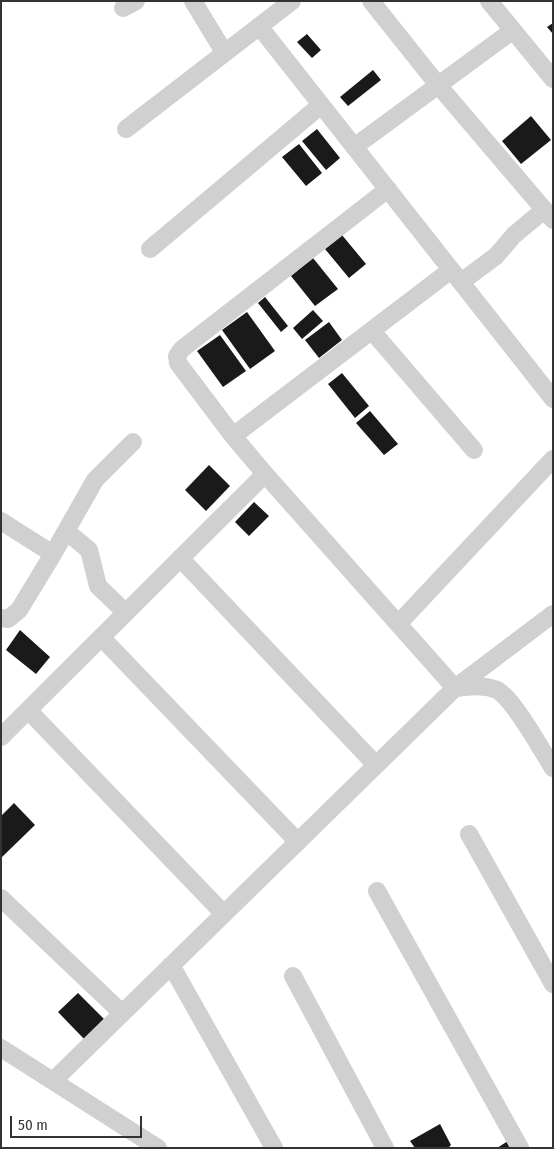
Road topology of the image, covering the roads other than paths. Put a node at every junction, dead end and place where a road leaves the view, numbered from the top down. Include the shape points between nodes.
1 (193, 1) edge
2 (292, 1) edge
3 (371, 1) edge
4 (490, 1) edge
5 (259, 26) junction
6 (512, 31) junction
7 (224, 52) junction
8 (553, 79) edge
9 (438, 85) junction
10 (321, 105) junction
11 (126, 129) dead end
12 (354, 147) junction
13 (388, 189) junction
14 (548, 215) edge
15 (150, 249) dead end
16 (456, 276) junction
17 (372, 331) junction
18 (553, 399) edge
19 (233, 436) junction
20 (133, 442) dead end
21 (474, 450) dead end
22 (553, 459) edge
23 (265, 474) junction
24 (1, 521) edge
25 (66, 532) junction
26 (53, 554) junction
27 (180, 558) junction
28 (126, 612) junction
29 (553, 614) edge
30 (1, 618) edge
31 (398, 624) junction
32 (101, 637) junction
33 (455, 688) junction
34 (28, 710) junction
35 (1, 737) edge
36 (376, 765) junction
37 (553, 768) edge
38 (469, 834) dead end
39 (298, 842) junction
40 (377, 892) dead end
41 (1, 898) edge
42 (224, 914) junction
43 (171, 965) junction
44 (292, 976) dead end
45 (553, 984) edge
46 (122, 1013) junction
47 (1, 1048) edge
48 (53, 1081) junction
49 (158, 1148) edge
50 (274, 1148) edge
51 (385, 1148) edge
52 (520, 1148) edge

1 - 7 street
2 - 5 street
3 - 9 street
4 - 6 street
5 - 7 street
5 - 10 street
6 - 8 street
6 - 9 street
7 - 11 street
9 - 12 street
9 - 14 street
10 - 12 street
10 - 15 street
12 - 13 street
13 - 16 street
13 - 19 street via 177,356 178,363
14 - 16 street via 514,235 496,256
16 - 17 street
16 - 18 street
17 - 19 street
17 - 21 street
19 - 23 street
20 - 25 street via 95,480
22 - 31 street
23 - 27 street
23 - 31 street
24 - 26 street
25 - 26 street
25 - 28 street via 89,550 98,586
26 - 30 street via 19,610 8,619
27 - 28 street
27 - 36 street
28 - 32 street
29 - 33 street
31 - 33 street
32 - 34 street
32 - 39 street
33 - 36 street
33 - 37 street via 477,686 498,690 512,705
34 - 35 street
34 - 42 street
36 - 39 street
38 - 45 street
39 - 42 street
40 - 52 street
41 - 46 street
42 - 43 street
43 - 46 street
43 - 50 street
44 - 51 street
46 - 48 street
47 - 48 street
48 - 49 street

